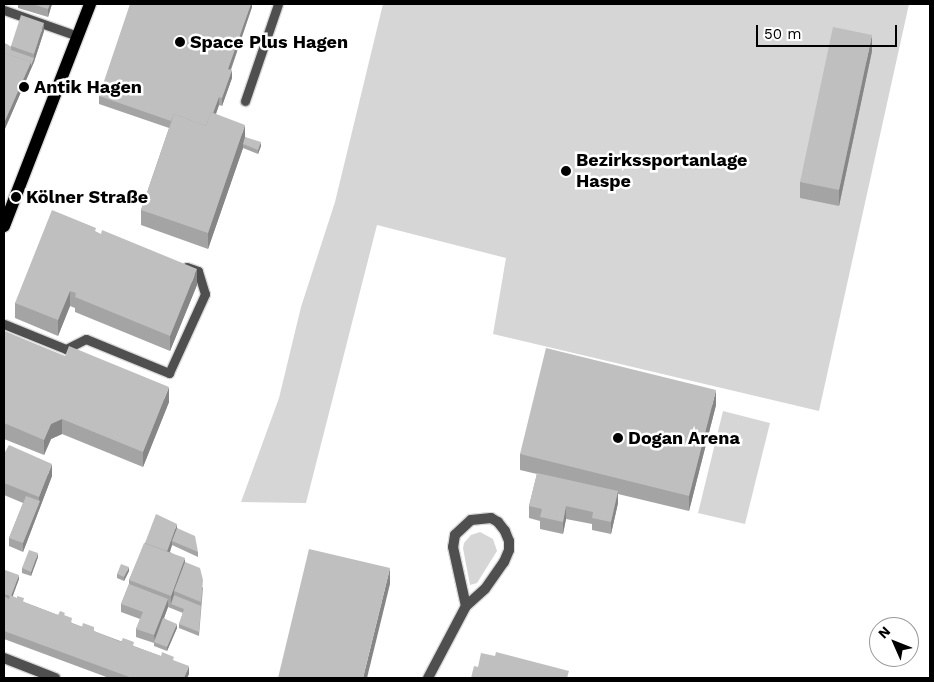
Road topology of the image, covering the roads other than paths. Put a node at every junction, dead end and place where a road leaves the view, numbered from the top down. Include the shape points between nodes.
1 (90, 4) edge
2 (278, 4) edge
3 (4, 10) edge
4 (78, 36) junction
5 (245, 101) dead end
6 (4, 226) edge
7 (180, 264) edge
8 (4, 324) edge
9 (466, 606) junction
10 (4, 658) edge
11 (54, 678) edge
12 (428, 678) edge

1 - 4 main road
2 - 5 lane
3 - 4 lane
4 - 6 main road
7 - 8 lane via 198,271 205,294 169,373 86,339 66,350
9 - 9 street via 485,589 509,550 505,531 491,518 471,520 455,535 453,547
9 - 12 street
10 - 11 street

